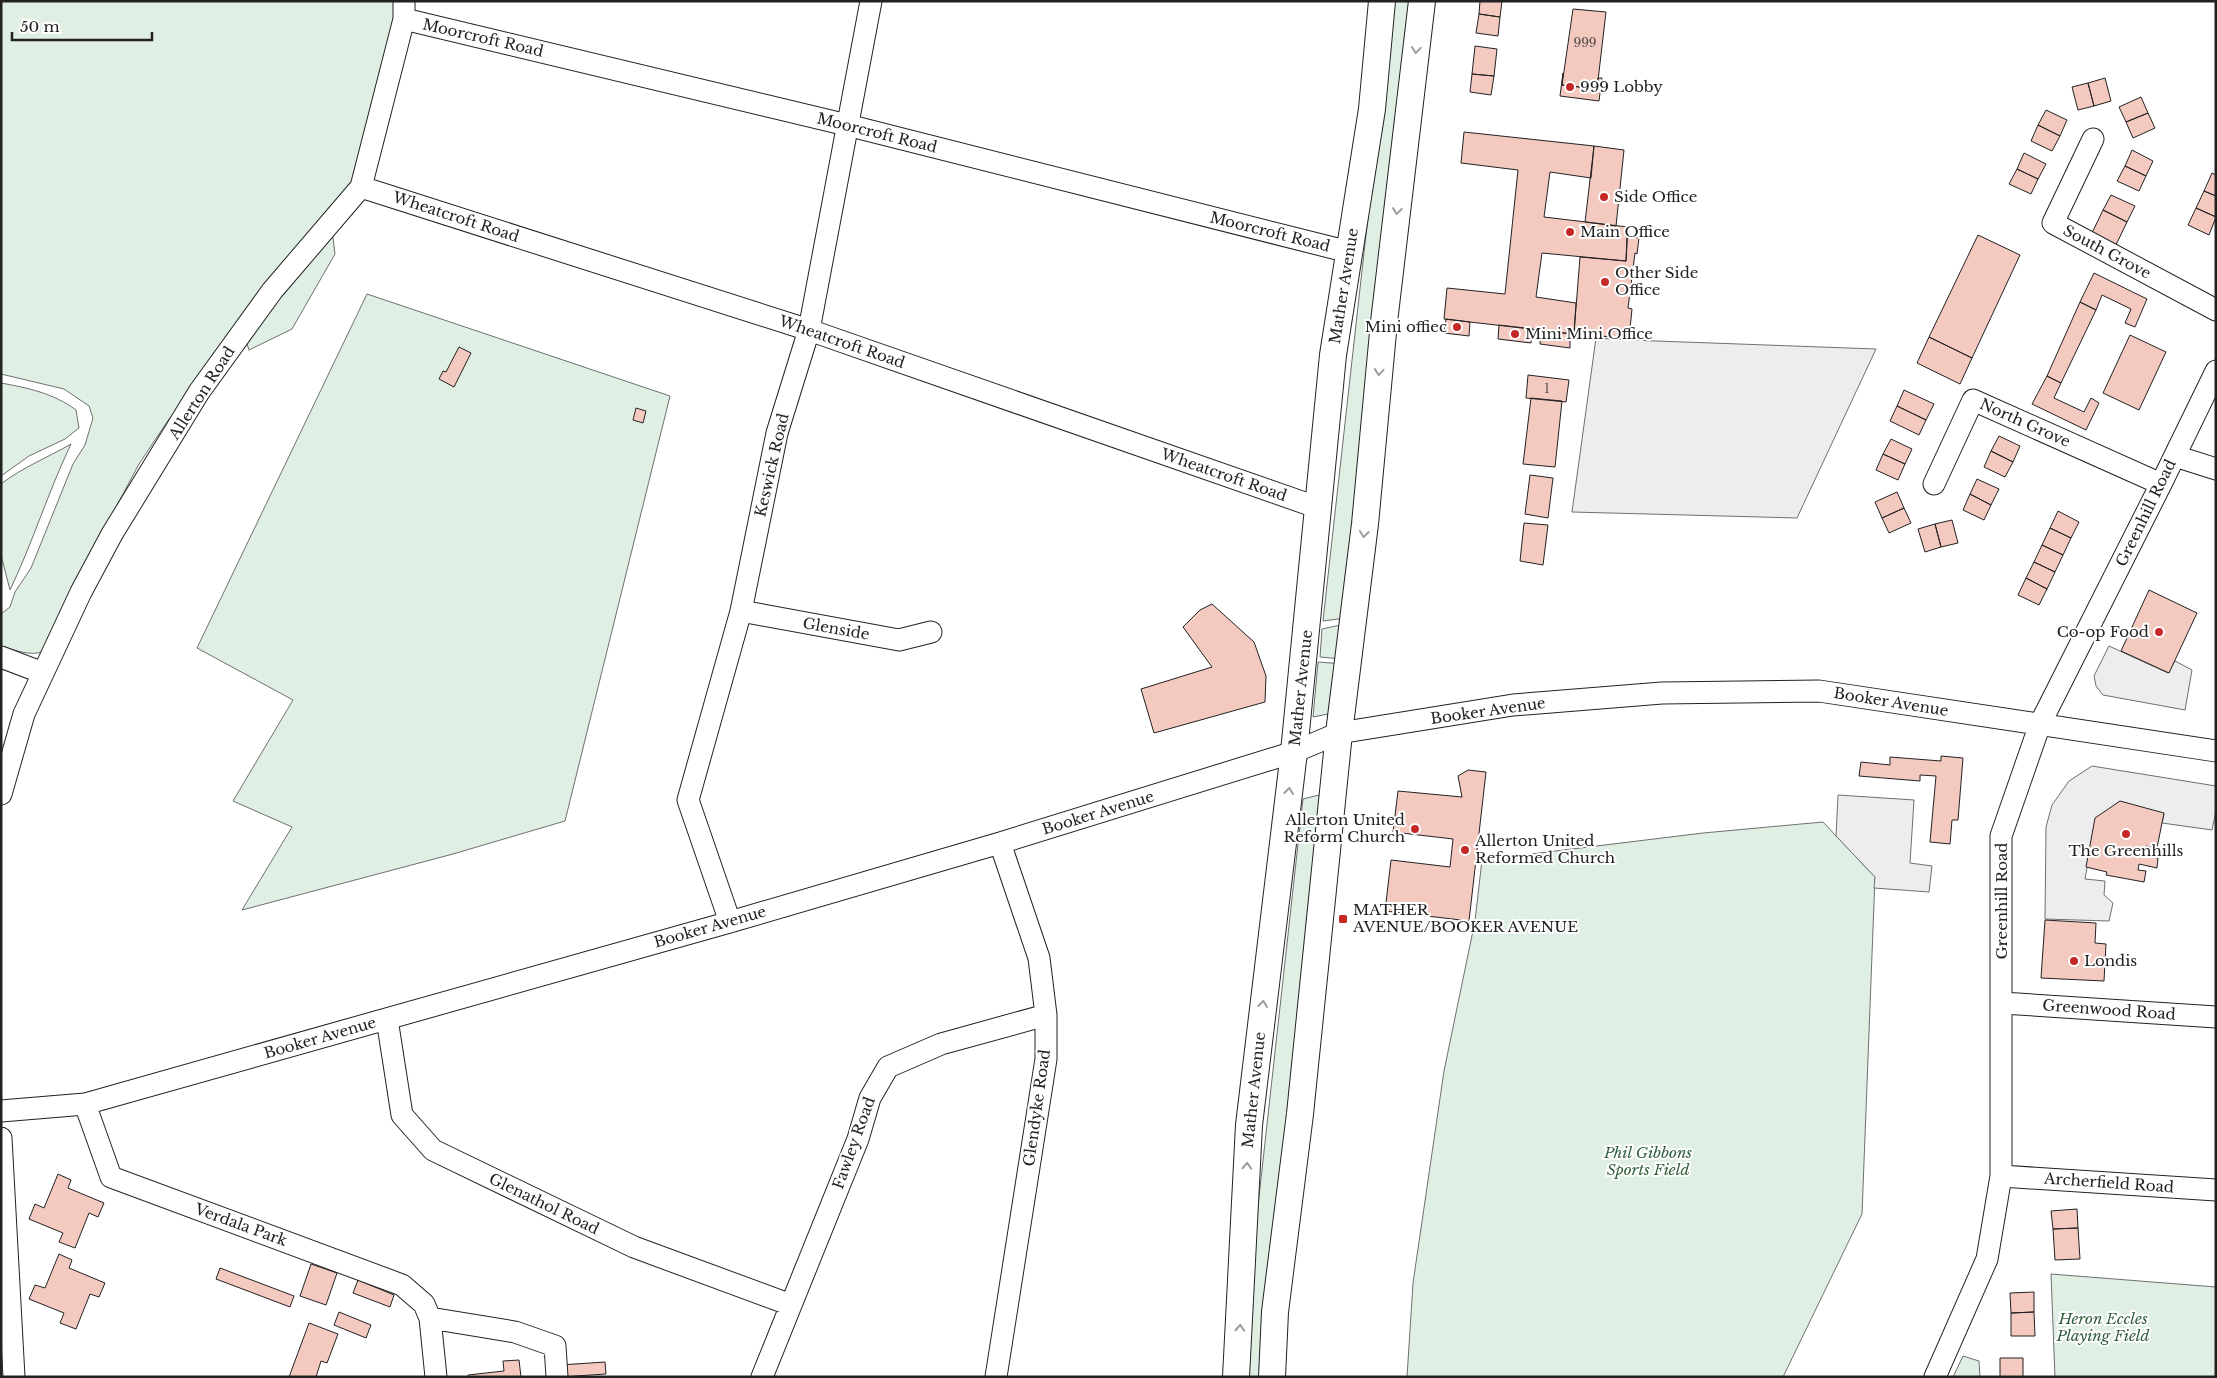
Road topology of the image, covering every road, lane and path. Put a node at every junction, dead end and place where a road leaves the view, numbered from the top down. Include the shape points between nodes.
1 (871, 1) edge
2 (1382, 1) edge
3 (1422, 1) edge
4 (404, 10) edge
5 (847, 125) junction
6 (2093, 139) dead end
7 (361, 187) junction
8 (1350, 252) junction
9 (2216, 310) edge
10 (809, 330) junction
11 (2216, 371) edge
12 (2175, 456) junction
13 (2216, 469) edge
14 (1934, 484) dead end
15 (2162, 484) junction
16 (1319, 508) junction
17 (741, 611) junction
18 (931, 632) dead end
19 (1, 657) edge
20 (43, 673) junction
21 (2040, 724) junction
22 (1339, 733) junction
23 (2216, 751) edge
24 (1294, 752) junction
25 (1, 794) edge
26 (1000, 843) junction
27 (730, 922) junction
28 (2002, 1003) junction
29 (1046, 1015) junction
30 (2216, 1016) edge
31 (387, 1019) junction
32 (85, 1104) junction
33 (1, 1111) edge
34 (1, 1138) edge
35 (2002, 1176) junction
36 (2216, 1190) edge
37 (791, 1305) junction
38 (430, 1318) junction
39 (14, 1377) edge
40 (436, 1377) edge
41 (558, 1377) edge
42 (762, 1377) edge
43 (996, 1377) edge
44 (1236, 1377) edge
45 (1272, 1377) edge
46 (1935, 1377) edge

1 - 5 street, Keswick Road
2 - 8 main road, Mather Avenue via 1372,109
3 -> 22 main road
4 - 5 street, Moorcroft Road
4 - 7 street, Allerton Road
5 - 8 street, Moorcroft Road
5 - 10 street, Keswick Road
6 - 9 street, South Grove via 2054,223
7 - 10 street, Wheatcroft Road
7 - 20 street, Allerton Road via 272,291 199,392 112,534
8 - 16 main road, Mather Avenue via 1333,354
10 - 16 street, Wheatcroft Road
10 - 17 street, Keswick Road via 777,434
11 - 12 street, Greenhill Road
12 - 13 street
12 - 15 street, Greenhill Road
14 - 15 street, North Grove via 1973,400
15 - 21 street, Greenhill Road
16 - 24 main road, Mather Avenue
17 - 18 street, Glenside via 900,640
17 - 27 street, Keswick Road via 688,800
19 - 20 street
20 - 25 street, Allerton Road via 24,714
21 - 22 street, Booker Avenue via 1819,691 1662,693 1513,705
21 - 23 street, Booker Avenue
21 - 28 street, Greenhill Road via 2002,836
22 - 24 street, Booker Avenue
22 - 45 main road via 1276,1312
24 - 26 street, Booker Avenue
44 -> 24 main road, Mather Avenue via 1248,1125
26 - 27 street, Booker Avenue
26 - 29 street, Glendyke Road via 1039,958
27 - 31 street, Booker Avenue
28 - 30 street, Greenwood Road
28 - 35 street, Greenhill Road
29 - 37 street, Fawley Road via 941,1044 888,1067 870,1098 858,1139
29 - 43 street, Glendyke Road via 1046,1059
31 - 32 street, Booker Avenue
31 - 37 street, Glenathol Road via 402,1115 433,1150 634,1247
32 - 33 street, Booker Avenue
32 - 38 street, Verdala Park via 111,1177 402,1285 424,1304
34 - 39 street
35 - 36 street, Archerfield Road
35 - 46 street, Greenhill Road via 1987,1259
37 - 42 street, Fawley Road
38 - 40 street, Verdala Park
38 - 41 street via 515,1332 555,1346

